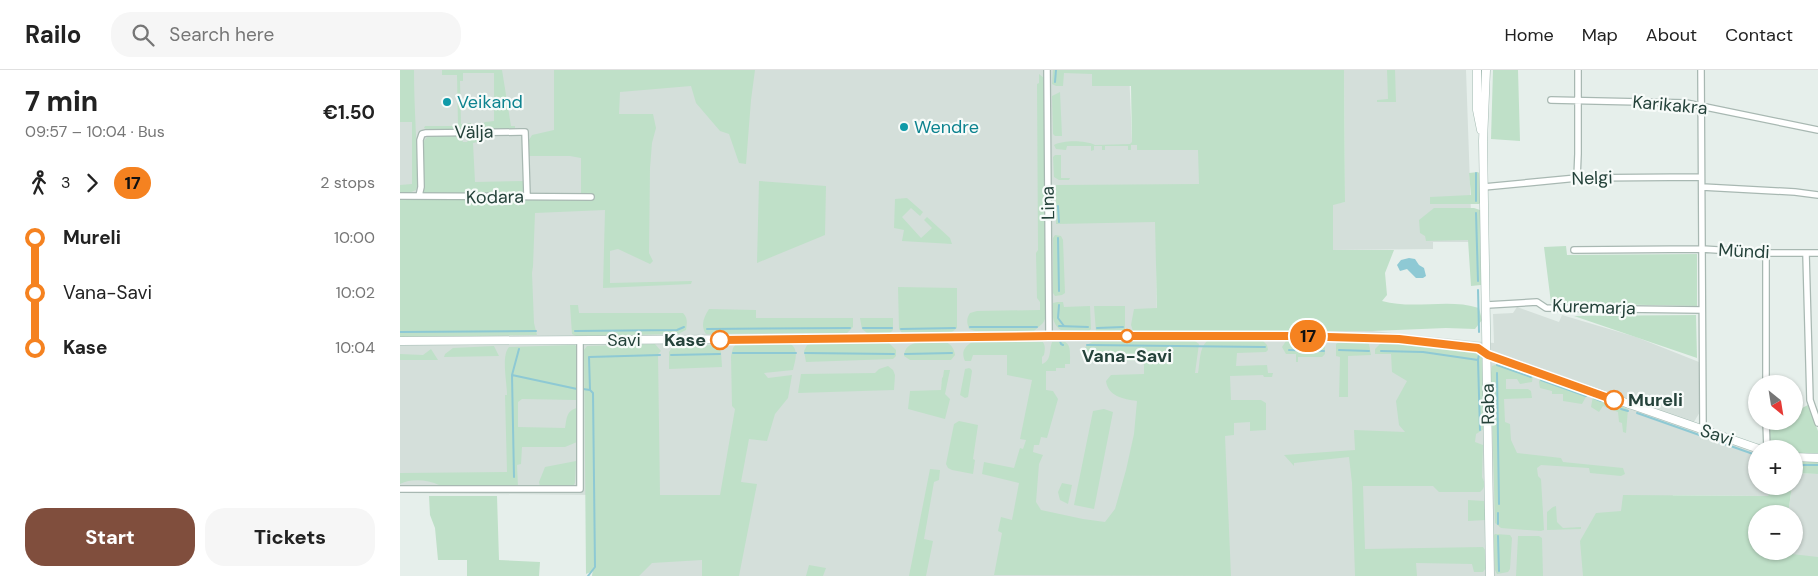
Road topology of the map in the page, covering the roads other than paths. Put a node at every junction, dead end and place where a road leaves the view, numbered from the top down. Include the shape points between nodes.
1 (1047, 70) edge
2 (1477, 70) edge
3 (1486, 70) edge
4 (1578, 70) edge
5 (1701, 70) edge
6 (1551, 100) dead end
7 (1578, 101) junction
8 (1702, 106) junction
9 (1818, 130) edge
10 (1483, 141) junction
11 (1701, 177) junction
12 (1576, 178) junction
13 (1484, 187) junction
14 (1702, 188) junction
15 (1818, 195) edge
16 (400, 196) edge
17 (419, 196) junction
18 (528, 196) junction
19 (591, 196) dead end
20 (1702, 249) junction
21 (1574, 250) dead end
22 (1766, 253) junction
23 (1806, 254) junction
24 (1818, 254) edge
25 (1487, 305) junction
26 (1702, 310) junction
27 (1049, 336) junction
28 (580, 340) junction
29 (400, 341) edge
30 (1488, 355) junction
31 (1766, 375) edge
32 (1818, 423) edge
33 (1703, 430) junction
34 (1748, 445) edge
35 (1803, 457) edge
36 (1818, 458) edge
37 (400, 489) edge
38 (1490, 576) edge

1 - 27 street, Lina
2 - 10 street, Raba via 1477,110
3 - 10 street, Raba
4 - 7 street
5 - 8 street
6 - 7 street, Karikakra
7 - 8 street, Karikakra
7 - 12 street
8 - 9 street, Karikakra
8 - 11 street
10 - 13 street, Raba
11 - 12 street, Nelgi
11 - 14 street
12 - 13 street, Nelgi
13 - 25 street, Raba
14 - 15 street
14 - 20 street
16 - 17 street, Kodara
17 - 18 street, Kodara
17 - 18 street, Välja via 422,134 525,132
18 - 19 street, Kodara
20 - 21 street, Mündi
20 - 22 street, Mündi
20 - 26 street
22 - 23 street, Mündi
22 - 31 street
23 - 24 street, Mündi
23 - 32 street via 1810,400
25 - 26 street, Kuremarja via 1537,302 1546,308
25 - 30 street, Raba
26 - 33 street
27 - 28 street, Savi
27 - 30 street, Savi via 1364,337 1478,348
28 - 29 street, Savi
28 - 37 street via 580,489
30 - 33 street, Savi
30 - 38 street, Raba
33 - 34 street, Savi
35 - 36 street

